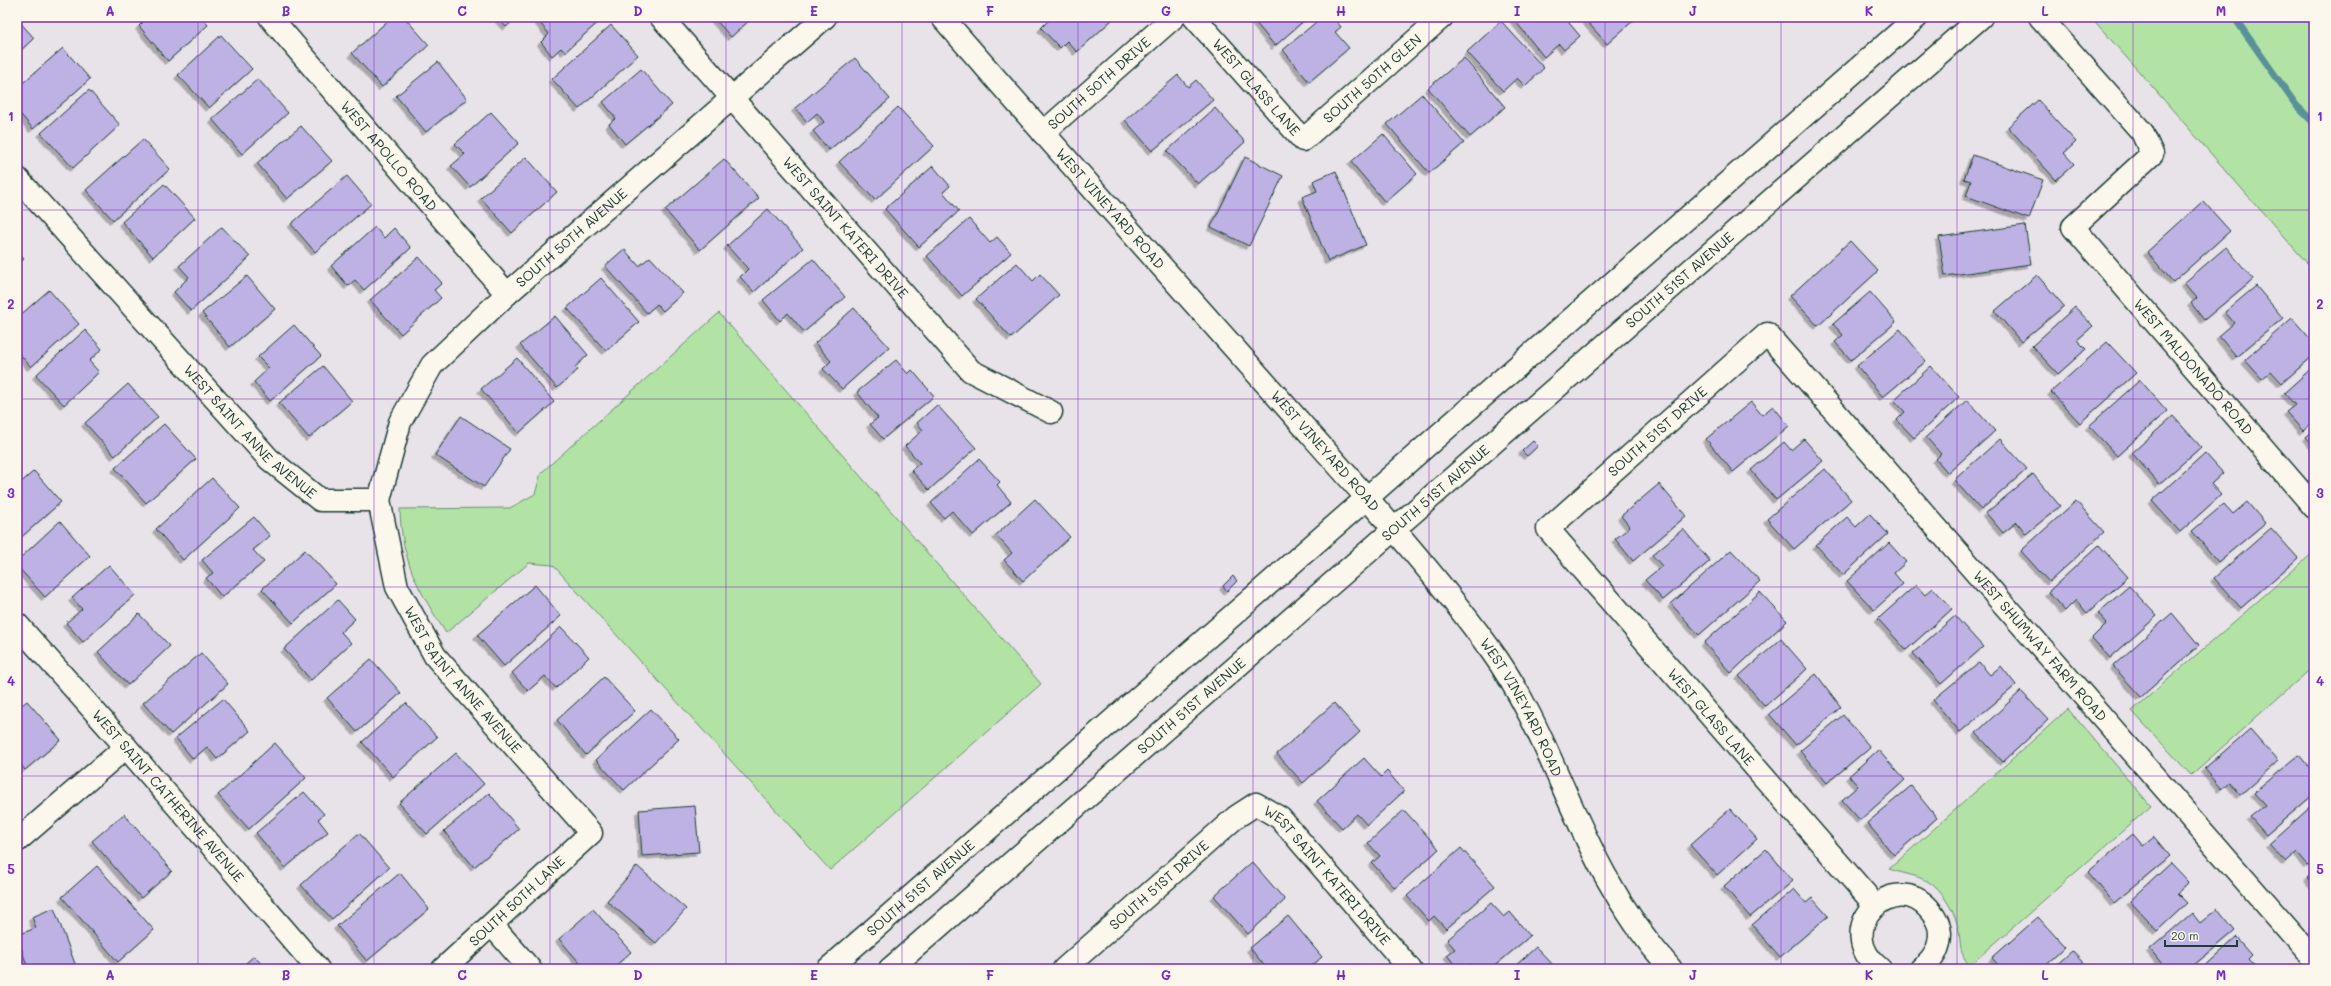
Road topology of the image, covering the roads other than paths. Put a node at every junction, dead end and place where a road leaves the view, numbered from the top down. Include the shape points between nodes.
1 (270, 17) edge
2 (661, 17) edge
3 (825, 17) edge
4 (942, 17) edge
5 (1174, 17) edge
6 (1194, 17) edge
7 (1442, 17) edge
8 (1917, 17) edge
9 (1981, 17) edge
10 (2040, 17) edge
11 (733, 99) junction
12 (1043, 133) junction
13 (1303, 140) joint
14 (17, 178) edge
15 (507, 294) junction
16 (1767, 334) joint
17 (1051, 412) dead end
18 (1367, 498) junction
19 (379, 500) junction
20 (2314, 507) edge
21 (1548, 529) joint
22 (1394, 530) junction
23 (17, 624) edge
24 (126, 747) junction
25 (1256, 804) joint
26 (591, 833) joint
27 (17, 841) edge
28 (1875, 905) junction
29 (492, 925) junction
30 (2314, 959) edge
31 (1870, 966) edge
32 (1926, 968) edge
33 (318, 969) edge
34 (443, 969) edge
35 (530, 969) edge
36 (828, 969) edge
37 (890, 969) edge
38 (1064, 969) edge
39 (1410, 969) edge
40 (1671, 969) edge

1 - 15 street, WEST APOLLO ROAD
2 - 11 street, WEST SAINT KATERI DRIVE
3 - 11 street, SOUTH 50TH AVENUE
4 - 12 street, WEST VINEYARD ROAD
5 - 12 street, SOUTH 50TH DRIVE
6 - 13 street, WEST GLASS LANE
7 - 13 street, SOUTH 50TH GLEN
8 - 18 street, SOUTH 51ST AVENUE
9 - 22 street, SOUTH 51ST AVENUE
10 - 20 street, WEST MALDONADO ROAD via 2142,132 2152,154 2073,227
11 - 15 street, SOUTH 50TH AVENUE
11 - 17 street, WEST SAINT KATERI DRIVE via 972,371
12 - 18 street, WEST VINEYARD ROAD
14 - 19 street, WEST SAINT ANNE AVENUE via 269,459 320,500
15 - 19 street, SOUTH 50TH AVENUE via 432,364 400,422
16 - 21 street, SOUTH 51ST DRIVE
16 - 30 street, WEST SHUMWAY FARM ROAD
18 - 22 street, WEST VINEYARD ROAD
18 - 36 street, SOUTH 51ST AVENUE
19 - 26 street, WEST SAINT ANNE AVENUE via 397,587 436,656
21 - 28 street, WEST GLASS LANE
22 - 37 street, SOUTH 51ST AVENUE
22 - 40 street, WEST VINEYARD ROAD via 1492,651 1539,733 1604,874 1636,925
23 - 24 street, WEST SAINT CATHERINE AVENUE
24 - 27 street
24 - 33 street, WEST SAINT CATHERINE AVENUE
25 - 38 street, SOUTH 51ST DRIVE via 1236,817
25 - 39 street, WEST SAINT KATERI DRIVE via 1280,818
26 - 29 street, SOUTH 50TH LANE
28 - 31 street via 1867,914 1861,938
28 - 32 street via 1887,898 1900,896 1914,898 1926,905 1940,928 1940,942
29 - 34 street, SOUTH 50TH LANE
29 - 35 street

